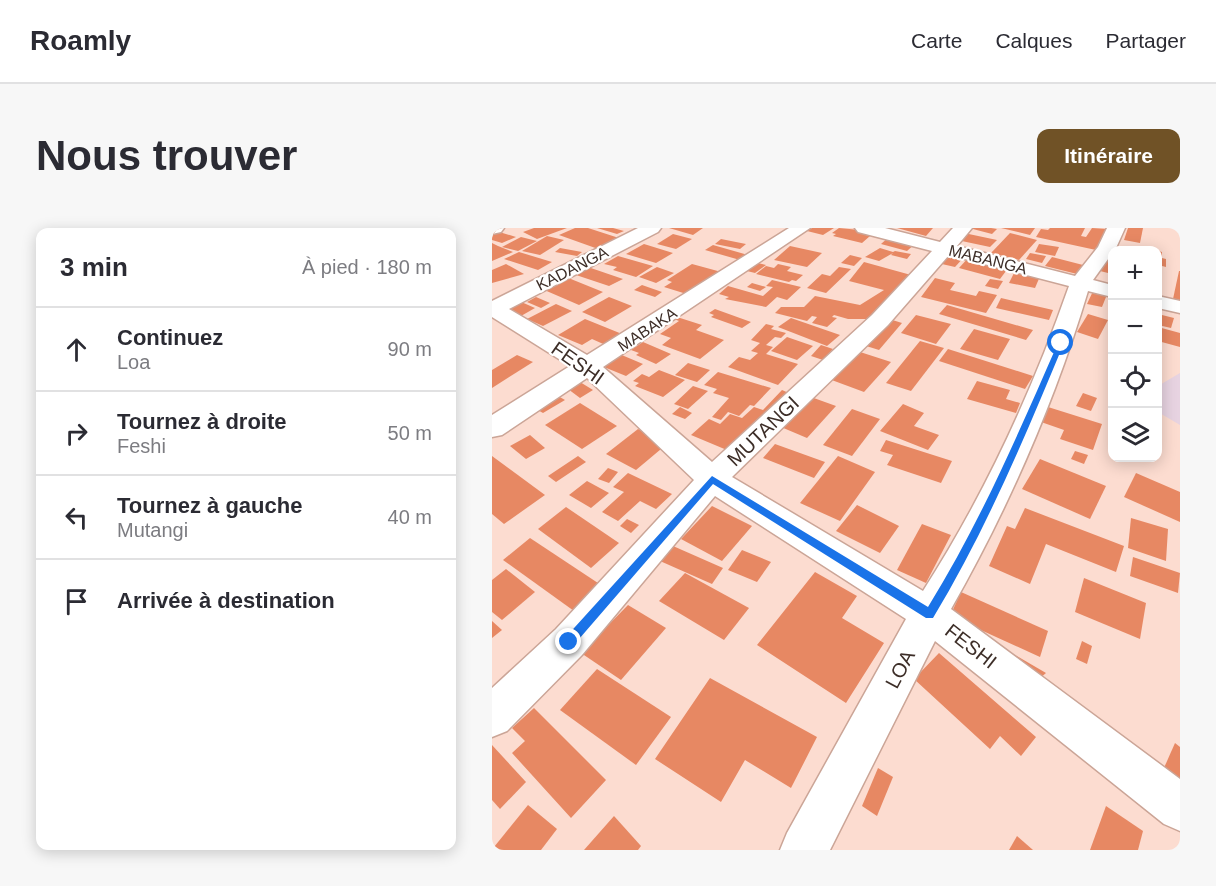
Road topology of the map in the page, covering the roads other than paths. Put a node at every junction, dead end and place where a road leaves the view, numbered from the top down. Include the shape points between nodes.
1 (652, 228) edge
2 (801, 228) edge
3 (864, 228) edge
4 (1116, 228) edge
5 (953, 238) edge
6 (1081, 282) junction
7 (1108, 290) edge
8 (1162, 303) edge
9 (1180, 307) edge
10 (492, 308) edge
11 (589, 367) junction
12 (492, 428) edge
13 (712, 479) junction
14 (930, 614) junction
15 (492, 716) edge
16 (1180, 808) edge
17 (804, 850) edge

1 - 10 street, KADANGA
2 - 11 street, MABAKA
3 - 5 street, MABANGA
4 - 6 street, LOA via 1107,248
5 - 6 street, MABANGA
5 - 13 street, MUTANGI via 880,320
6 - 7 street, MABANGA
6 - 14 street, LOA via 1061,343 1003,478
8 - 9 street
10 - 11 street, FESHI
11 - 12 street, MABAKA
11 - 13 street, FESHI
13 - 14 street, FESHI
13 - 15 street, MUTANGI via 569,642
14 - 16 street, FESHI
14 - 17 street, LOA

